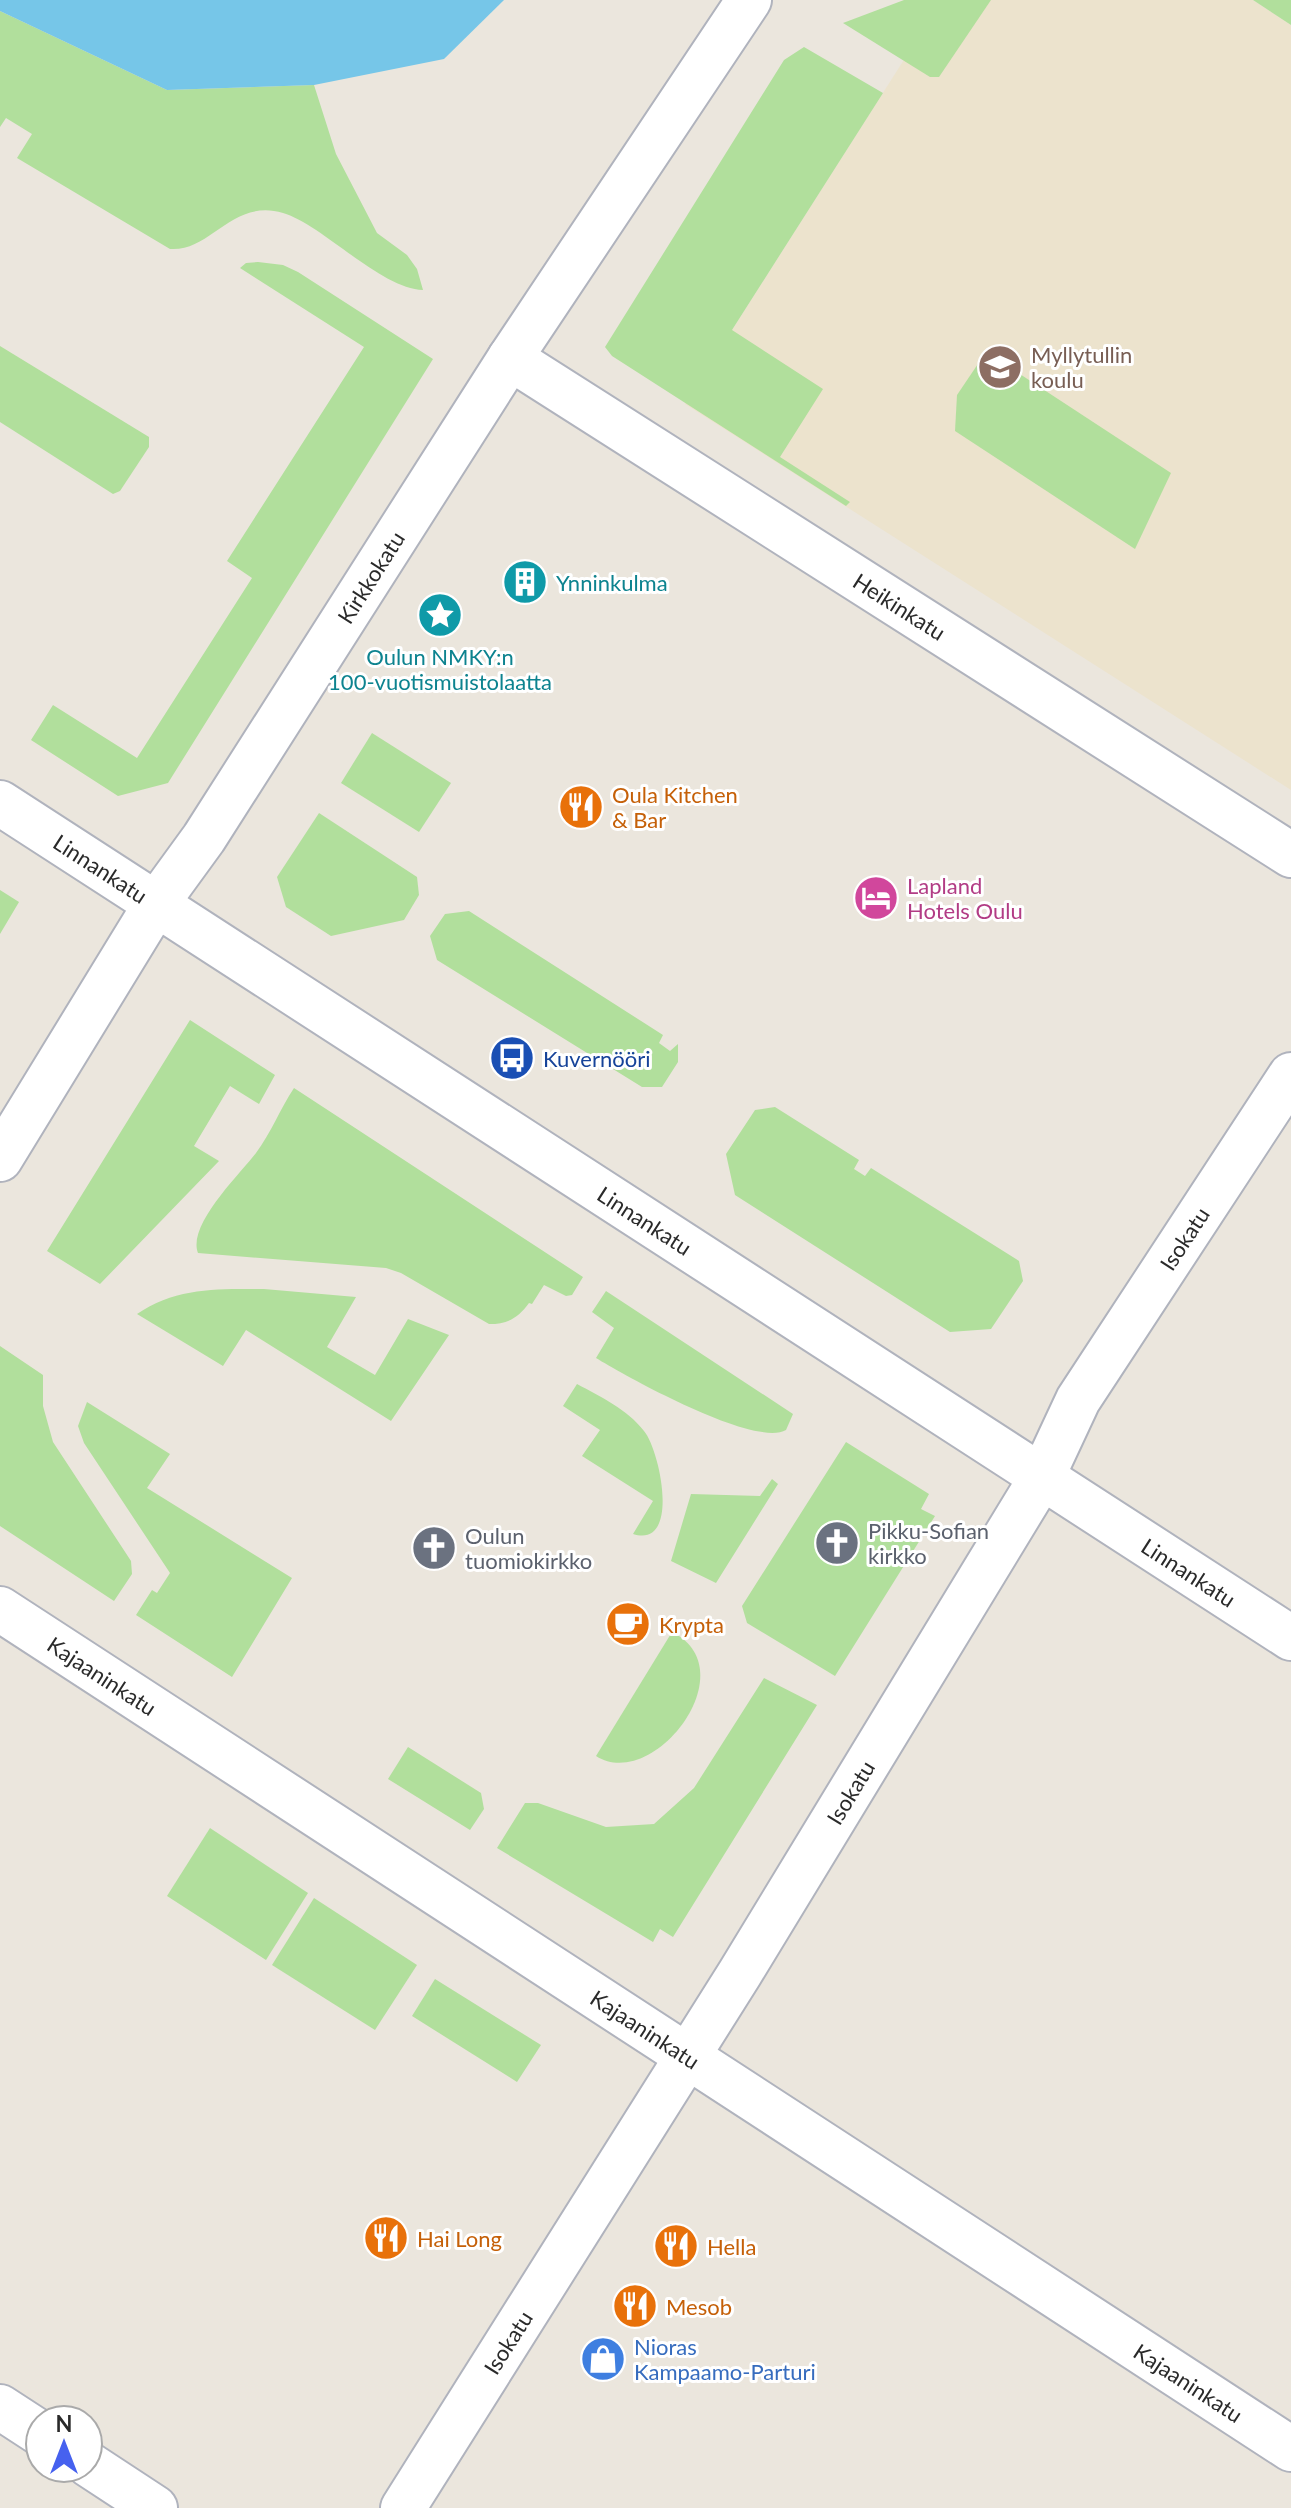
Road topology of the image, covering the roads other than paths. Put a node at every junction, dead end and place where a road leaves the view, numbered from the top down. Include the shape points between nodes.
1 (749, 0) edge
2 (510, 358) junction
3 (0, 803) edge
4 (1291, 855) edge
5 (156, 904) junction
6 (1291, 1075) edge
7 (0, 1159) edge
8 (1043, 1475) junction
9 (0, 1609) edge
10 (1291, 1638) edge
11 (686, 2054) junction
12 (0, 2407) edge
13 (24, 2423) edge
14 (1291, 2449) edge
15 (104, 2475) edge
16 (155, 2508) edge
17 (403, 2508) edge

1 - 2 street, Kirkkokatu
2 - 4 street, Heikinkatu
2 - 5 street, Kirkkokatu via 204,838
3 - 5 street, Linnankatu
5 - 7 street, Kirkkokatu
5 - 8 street, Linnankatu
6 - 8 street, Isokatu via 1078,1400
8 - 10 street, Linnankatu
8 - 11 street, Isokatu
9 - 11 street, Kajaaninkatu
11 - 14 street, Kajaaninkatu
11 - 17 street, Isokatu
12 - 13 street
15 - 16 street

